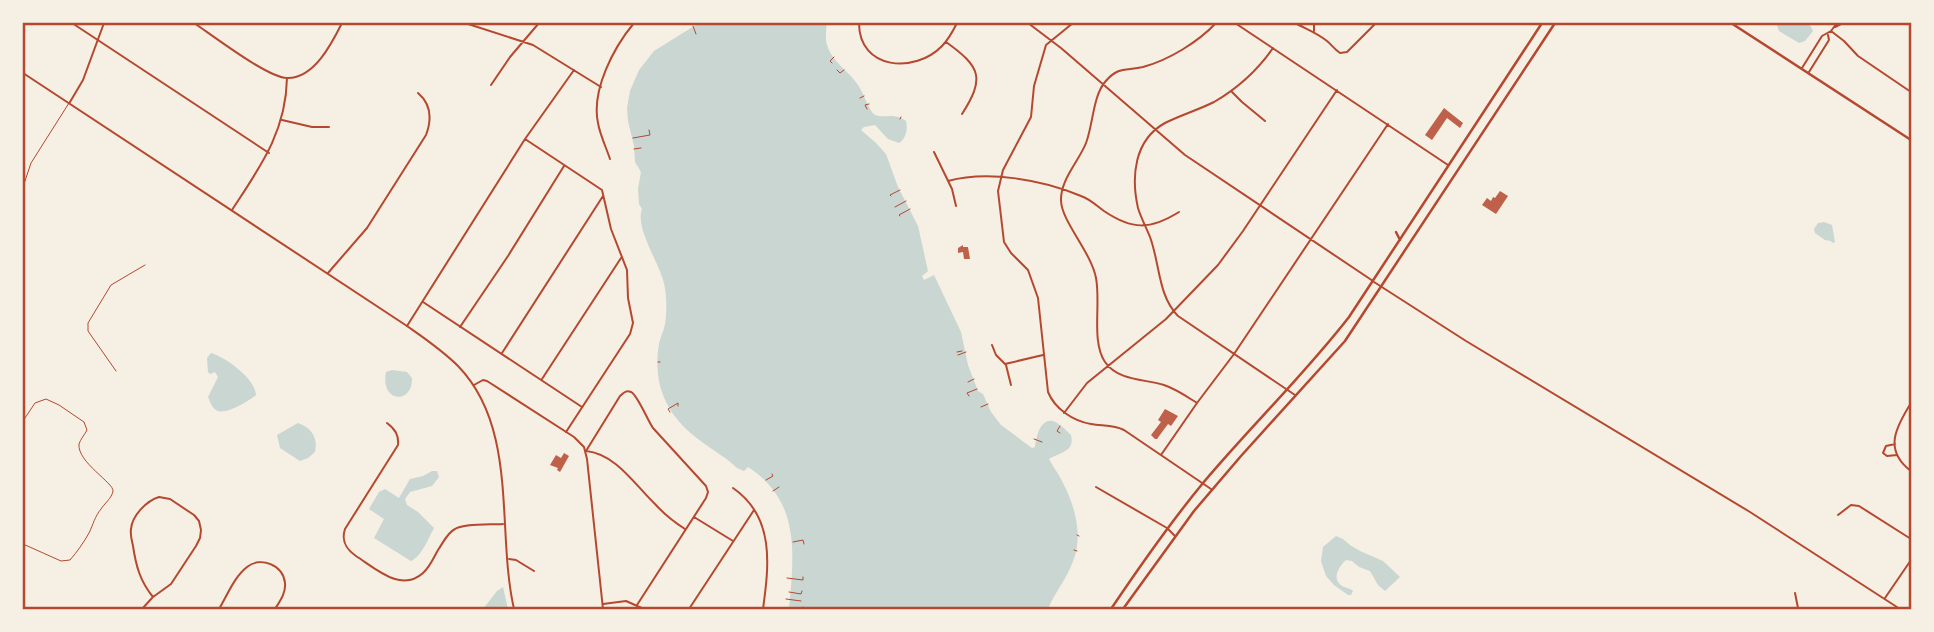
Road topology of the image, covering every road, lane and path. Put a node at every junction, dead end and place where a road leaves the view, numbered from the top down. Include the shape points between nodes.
1 (72, 23) edge
2 (104, 23) edge
3 (194, 23) edge
4 (342, 23) edge
5 (465, 23) edge
6 (539, 23) edge
7 (634, 23) edge
8 (859, 23) edge
9 (957, 23) edge
10 (1028, 23) edge
11 (1073, 23) edge
12 (1216, 23) edge
13 (1235, 23) edge
14 (1295, 23) edge
15 (1314, 23) edge
16 (1376, 23) edge
17 (1542, 23) edge
18 (1555, 23) edge
19 (1731, 23) edge
20 (1837, 23) edge
21 (1843, 23) edge
22 (692, 26) dead end
23 (1834, 27) junction
24 (1832, 31) junction
25 (1314, 32) junction
26 (1828, 33) junction
27 (696, 34) dead end
28 (98, 40) junction
29 (1051, 40) junction
30 (525, 41) junction
31 (946, 42) junction
32 (1273, 48) junction
33 (834, 57) dead end
34 (832, 63) dead end
35 (844, 69) dead end
36 (1801, 69) junction
37 (573, 70) junction
38 (837, 70) dead end
39 (23, 72) edge
40 (1809, 73) junction
41 (287, 78) junction
42 (1103, 84) junction
43 (491, 85) dead end
44 (601, 87) junction
45 (1337, 90) junction
46 (1232, 91) junction
47 (1911, 92) edge
48 (418, 93) dead end
49 (864, 96) dead end
50 (860, 98) dead end
51 (69, 103) junction
52 (869, 104) dead end
53 (867, 109) dead end
54 (962, 114) dead end
55 (279, 120) junction
56 (1265, 121) dead end
57 (1388, 124) junction
58 (329, 127) dead end
59 (649, 130) dead end
60 (1154, 130) junction
61 (633, 138) dead end
62 (525, 139) junction
63 (1911, 140) edge
64 (641, 148) dead end
65 (634, 149) dead end
66 (934, 152) dead end
67 (269, 153) junction
68 (610, 159) dead end
69 (565, 165) junction
70 (1449, 166) junction
71 (1001, 176) junction
72 (948, 181) junction
73 (23, 187) edge
74 (900, 190) dead end
75 (1062, 190) junction
76 (603, 196) junction
77 (891, 197) dead end
78 (906, 201) dead end
79 (1261, 205) junction
80 (956, 206) dead end
81 (895, 207) dead end
82 (910, 209) dead end
83 (232, 211) junction
84 (1179, 212) dead end
85 (900, 216) dead end
86 (1412, 222) junction
87 (1146, 227) junction
88 (1421, 228) junction
89 (1405, 233) junction
90 (1311, 239) junction
91 (1401, 240) junction
92 (622, 256) junction
93 (145, 265) dead end
94 (328, 274) junction
95 (1373, 282) junction
96 (1381, 287) junction
97 (422, 301) junction
98 (1174, 312) junction
99 (407, 326) junction
100 (460, 327) junction
101 (992, 345) dead end
102 (966, 352) dead end
103 (502, 354) junction
104 (957, 354) dead end
105 (1234, 354) junction
106 (1044, 355) junction
107 (1005, 364) junction
108 (1107, 365) junction
109 (116, 371) dead end
110 (974, 379) dead end
111 (542, 380) junction
112 (968, 382) dead end
113 (474, 385) junction
114 (1011, 386) dead end
115 (977, 389) dead end
116 (1288, 390) junction
117 (969, 396) dead end
118 (1296, 396) junction
119 (1197, 403) junction
120 (1911, 403) edge
121 (988, 404) dead end
122 (678, 406) dead end
123 (582, 407) junction
124 (981, 407) dead end
125 (670, 412) dead end
126 (1064, 413) junction
127 (23, 421) edge
128 (387, 423) dead end
129 (1060, 426) dead end
130 (566, 432) junction
131 (1060, 433) dead end
132 (1034, 439) dead end
133 (1042, 442) dead end
134 (1895, 444) junction
135 (586, 451) junction
136 (1160, 455) junction
137 (1898, 455) junction
138 (1911, 471) edge
139 (772, 474) dead end
140 (766, 480) dead end
141 (1204, 482) junction
142 (1096, 486) dead end
143 (779, 487) dead end
144 (733, 488) dead end
145 (1212, 489) junction
146 (773, 491) dead end
147 (754, 509) junction
148 (1838, 515) dead end
149 (694, 516) junction
150 (504, 524) junction
151 (1167, 528) junction
152 (685, 530) junction
153 (1175, 536) junction
154 (1911, 539) edge
155 (733, 541) junction
156 (793, 542) dead end
157 (23, 544) edge
158 (804, 544) dead end
159 (508, 559) junction
160 (1911, 561) edge
161 (534, 571) dead end
162 (803, 577) dead end
163 (787, 578) dead end
164 (802, 591) dead end
165 (789, 592) dead end
166 (1795, 593) dead end
167 (153, 597) junction
168 (786, 599) dead end
169 (1885, 599) junction
170 (801, 601) dead end
171 (603, 604) junction
172 (637, 605) junction
173 (789, 608) edge
174 (142, 609) edge
175 (219, 609) edge
176 (275, 609) edge
177 (514, 609) edge
178 (603, 609) edge
179 (644, 609) edge
180 (689, 609) edge
181 (762, 609) edge
182 (802, 609) edge
183 (1111, 609) edge
184 (1123, 609) edge
185 (1798, 609) edge
186 (1820, 609) edge
187 (1900, 609) edge

1 - 28 street
2 - 28 street
3 - 41 street
4 - 41 street via 317,63
5 - 30 street
6 - 30 street
7 - 44 street via 612,54
8 - 31 street via 864,47 888,62 920,60
9 - 31 street
10 - 29 street
11 - 29 street
12 - 42 street via 1184,48 1143,66 1117,71
13 - 32 street
14 - 25 street
15 - 25 street
16 - 25 street via 1347,52 1335,50
17 - 70 main road
18 - 88 main road
19 - 36 main road
20 - 23 street
21 - 23 street
22 - 27 path
23 - 24 street
24 - 26 street
24 - 47 street
26 - 36 street
26 - 40 street via 1829,40
28 - 51 street
28 - 67 street
29 - 42 street
29 - 71 street via 1043,51 1031,117
30 - 37 street
30 - 43 street
31 - 54 street via 963,54 976,74 975,92
32 - 45 street
32 - 46 street
33 - 34 path
35 - 38 path
36 - 40 main road
37 - 44 street
37 - 62 street
39 - 51 street
40 - 63 main road
41 - 55 street
42 - 60 street
42 - 75 street via 1086,143
44 - 68 street via 597,117
45 - 57 street
45 - 79 street
46 - 56 street
46 - 60 street
48 - 94 street via 429,109 426,135 367,228
49 - 50 path
51 - 73 lane via 31,163
51 - 83 street
52 - 53 path
55 - 58 street
55 - 67 street
57 - 70 street
57 - 90 street
59 - 61 path via 650,135
60 - 79 street
60 - 87 street via 1139,153 1134,188
62 - 69 street
62 - 97 street
64 - 65 path
66 - 72 street
67 - 83 street
69 - 76 street via 603,190
69 - 100 street
70 - 86 main road
71 - 72 street
71 - 75 street
71 - 106 street via 1004,242 1036,287
72 - 80 street
74 - 77 path
75 - 87 street via 1086,198 1113,217
75 - 108 street via 1065,213 1096,276 1097,335
76 - 92 street
76 - 103 street
78 - 81 path
79 - 90 street
79 - 98 street via 1218,265
82 - 85 path
83 - 94 street
84 - 87 street
86 - 88 main road
86 - 89 main road
87 - 98 street via 1164,294
88 - 96 main road
89 - 91 main road
89 - 91 main road via 1396,232
90 - 95 street
90 - 105 street
91 - 95 main road
92 - 111 street
92 - 123 street via 627,270 630,334
93 - 109 lane via 111,285 88,323 88,331
94 - 99 street
95 - 96 street
95 - 116 main road
96 - 118 main road via 1345,341
96 - 169 street
97 - 99 street
97 - 100 street
98 - 105 street
98 - 108 street
99 - 113 street via 438,348
100 - 103 street
101 - 107 street
102 - 104 path
103 - 111 street
105 - 116 street
105 - 119 street
106 - 107 street
106 - 126 street via 1048,392
107 - 114 street
108 - 119 street via 1126,377 1162,384
108 - 126 street
110 - 112 path
111 - 123 street
113 - 130 street via 487,381
113 - 150 street via 496,437
115 - 117 path via 967,393
116 - 118 street
116 - 141 main road
118 - 145 main road
119 - 136 street
120 - 134 street via 1896,429
121 - 124 path
122 - 125 path via 668,409
123 - 130 street
126 - 136 street via 1083,422 1119,428
127 - 157 path via 35,403 46,399 84,422 87,430 80,448 113,490 70,560 61,561
128 - 150 street via 398,436 398,445 345,529 343,537 350,552 388,577 408,580 423,573 457,528
129 - 131 path via 1056,431
130 - 135 street
132 - 133 path
134 - 137 street
134 - 137 street via 1886,446 1883,453
135 - 149 street via 620,396 628,391 635,394 646,419 706,486 708,492
135 - 152 street via 624,471
135 - 171 street
136 - 141 street
137 - 138 street
139 - 140 path
141 - 145 street
141 - 151 main road
142 - 151 street
143 - 146 path
144 - 147 street
145 - 153 main road
147 - 155 street
147 - 181 street via 763,525 767,557
148 - 154 street via 1851,505 1859,506
149 - 152 street
149 - 155 street
150 - 159 street
151 - 153 street
151 - 183 main road
152 - 172 street
153 - 184 main road
155 - 180 street
156 - 158 path via 803,540
159 - 161 street
159 - 177 street
160 - 169 street
162 - 163 path
164 - 165 path
166 - 185 street
167 - 167 street via 171,584 200,538 201,526 194,515 167,498 146,503 130,532 139,577
167 - 174 street
168 - 170 path
169 - 187 street
171 - 172 street via 626,601
171 - 178 street
172 - 179 street
173 - 182 path
175 - 176 street via 242,572 260,562 275,566 285,580 285,591
185 - 186 street

